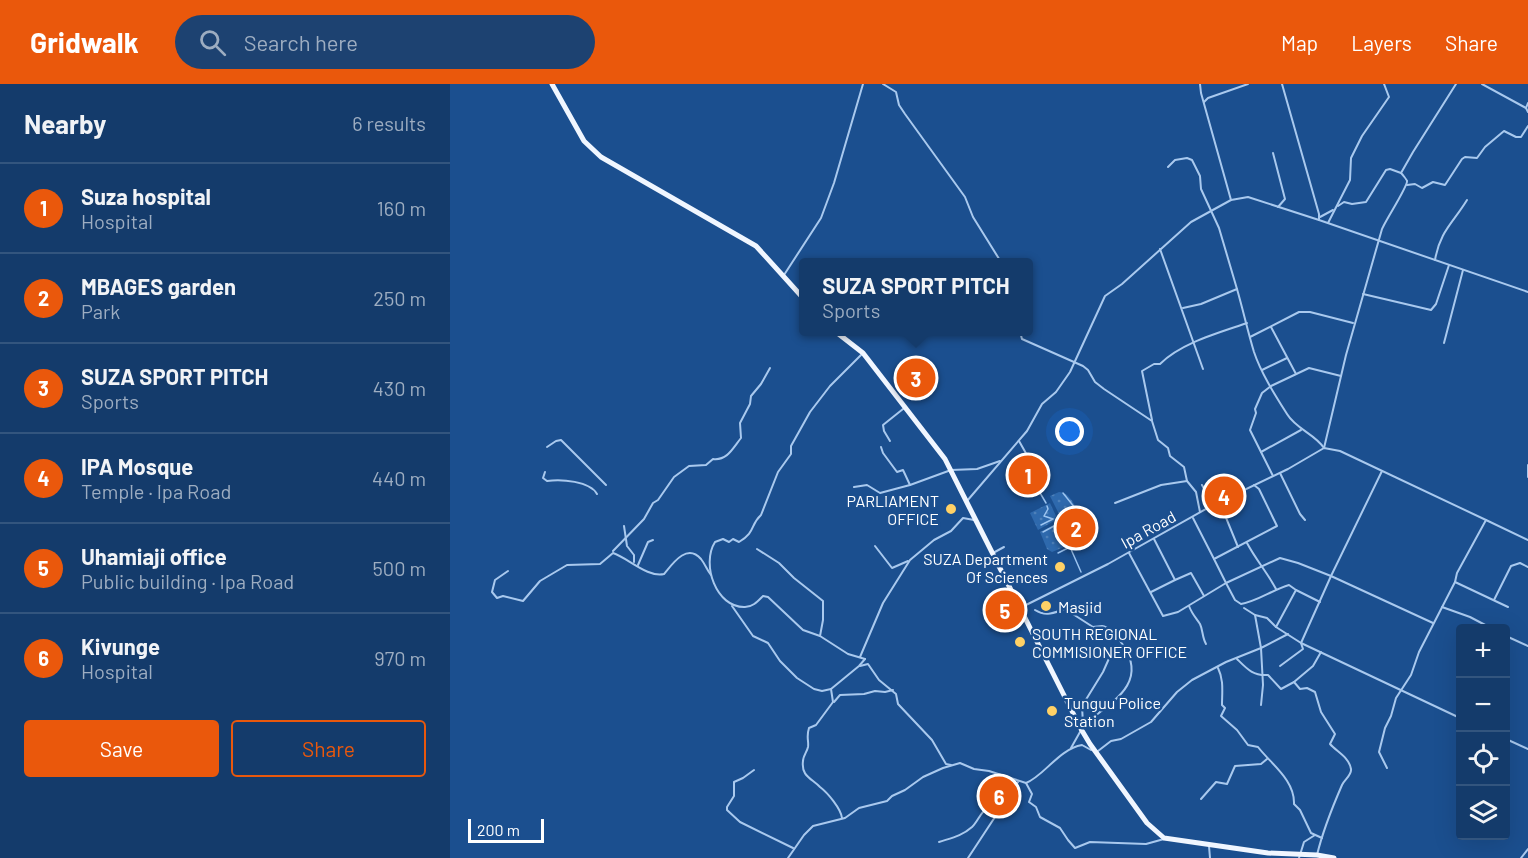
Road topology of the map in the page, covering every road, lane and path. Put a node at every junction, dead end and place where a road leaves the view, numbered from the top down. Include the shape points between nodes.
1 (552, 84) edge
2 (863, 84) edge
3 (883, 84) edge
4 (1200, 84) edge
5 (1248, 84) edge
6 (1282, 84) edge
7 (1384, 84) edge
8 (1456, 84) edge
9 (1482, 84) edge
10 (1204, 102) junction
11 (1528, 102) edge
12 (1526, 108) junction
13 (1528, 112) edge
14 (1528, 126) edge
15 (1272, 153) dead end
16 (1168, 167) dead end
17 (1401, 173) junction
18 (1407, 184) junction
19 (1231, 200) junction
20 (1467, 200) dead end
21 (1278, 207) junction
22 (1336, 208) junction
23 (1211, 210) junction
24 (1319, 218) junction
25 (1328, 223) junction
26 (1378, 240) junction
27 (1160, 249) junction
28 (999, 258) edge
29 (1435, 260) junction
30 (1449, 265) junction
31 (1462, 270) junction
32 (784, 275) junction
33 (1236, 289) junction
34 (1528, 292) edge
35 (799, 293) edge
36 (1363, 294) junction
37 (1183, 308) junction
38 (1247, 323) junction
39 (1354, 324) junction
40 (1271, 327) junction
41 (841, 336) edge
42 (1021, 336) edge
43 (1250, 337) junction
44 (1194, 343) junction
45 (1444, 343) dead end
46 (863, 353) junction
47 (1288, 358) junction
48 (1075, 362) junction
49 (770, 368) dead end
50 (1203, 369) dead end
51 (1262, 370) junction
52 (1296, 374) junction
53 (1341, 376) junction
54 (1271, 386) junction
55 (906, 407) junction
56 (1152, 421) junction
57 (1301, 430) junction
58 (890, 441) dead end
59 (1019, 441) junction
60 (547, 447) dead end
61 (881, 447) dead end
62 (1324, 448) junction
63 (1262, 452) junction
64 (1001, 460) junction
65 (1528, 465) edge
66 (951, 470) junction
67 (1036, 471) dead end
68 (1382, 471) junction
69 (545, 472) dead end
70 (1280, 473) junction
71 (1273, 476) junction
72 (1528, 477) edge
73 (1187, 482) junction
74 (606, 485) dead end
75 (910, 485) junction
76 (1202, 485) dead end
77 (1254, 485) junction
78 (855, 487) dead end
79 (597, 494) dead end
80 (967, 501) junction
81 (1220, 502) junction
82 (1115, 503) dead end
83 (1213, 505) junction
84 (971, 510) junction
85 (1201, 513) junction
86 (963, 518) junction
87 (1193, 518) junction
88 (976, 520) junction
89 (1305, 520) dead end
90 (1486, 520) junction
91 (624, 526) dead end
92 (626, 539) junction
93 (1154, 539) junction
94 (653, 540) dead end
95 (1528, 540) edge
96 (1247, 543) junction
97 (875, 546) dead end
98 (1004, 547) dead end
99 (1238, 547) junction
100 (757, 549) dead end
101 (614, 551) dead end
102 (992, 553) junction
103 (1129, 553) junction
104 (1214, 559) junction
105 (910, 560) junction
106 (633, 563) junction
107 (638, 565) junction
108 (1261, 567) junction
109 (1528, 567) edge
110 (508, 571) dead end
111 (1331, 576) junction
112 (712, 578) junction
113 (1175, 580) junction
114 (1455, 582) junction
115 (1226, 583) junction
116 (1276, 589) junction
117 (1296, 590) junction
118 (1151, 592) junction
119 (1204, 596) junction
120 (1494, 600) junction
121 (1320, 602) junction
122 (732, 606) junction
123 (1188, 606) junction
124 (1442, 607) junction
125 (1508, 607) dead end
126 (1020, 608) junction
127 (1244, 608) dead end
128 (1035, 610) dead end
129 (1255, 615) junction
130 (1433, 623) junction
131 (1483, 624) edge
132 (1275, 627) junction
133 (1288, 634) junction
134 (820, 636) junction
135 (1510, 637) edge
136 (1301, 643) junction
137 (1206, 644) dead end
138 (1528, 646) edge
139 (1261, 648) junction
140 (1321, 652) junction
141 (1111, 654) dead end
142 (1237, 658) junction
143 (865, 659) junction
144 (860, 666) junction
145 (1280, 666) dead end
146 (1218, 668) junction
147 (1263, 676) junction
148 (1294, 682) junction
149 (831, 689) junction
150 (1400, 689) junction
151 (893, 690) junction
152 (833, 702) junction
153 (1261, 705) dead end
154 (1456, 716) edge
155 (1082, 728) junction
156 (1510, 741) edge
157 (1528, 749) edge
158 (1068, 752) junction
159 (1096, 753) junction
160 (1267, 759) junction
161 (954, 765) junction
162 (1387, 768) dead end
163 (754, 770) dead end
164 (1018, 782) junction
165 (1026, 783) junction
166 (1012, 793) junction
167 (1201, 799) dead end
168 (988, 807) junction
169 (996, 815) junction
170 (842, 819) junction
171 (1315, 835) junction
172 (1164, 838) junction
173 (1323, 838) junction
174 (939, 842) dead end
175 (1209, 846) junction
176 (793, 849) junction
177 (1528, 849) edge
178 (1317, 855) junction
179 (1299, 856) edge
180 (788, 858) edge
181 (968, 858) edge
182 (1210, 858) edge
183 (1334, 858) edge
184 (1521, 858) edge

1 - 32 main road via 584,141 601,157 748,241
2 - 32 street via 821,218
3 - 28 street via 896,92 899,105 965,197
4 - 10 street
5 - 10 street
6 - 24 street
7 - 22 street via 1389,97 1351,158 1350,180
8 - 17 street
9 - 12 street
10 - 19 street
11 - 12 street
12 - 13 street
14 - 18 street via 1521,137 1504,131 1477,158 1462,159 1445,184 1433,182 1422,188
15 - 21 street via 1285,199
16 - 23 street via 1175,160 1192,160
17 - 18 street
17 - 22 street via 1386,170 1366,202 1344,202
18 - 26 street
19 - 21 street via 1248,197
19 - 23 street
20 - 29 street via 1437,245
21 - 24 street
22 - 24 street
22 - 25 street
23 - 27 street
23 - 33 street via 1220,228
24 - 25 street
25 - 26 street
26 - 29 street
26 - 36 street
27 - 37 street
27 - 48 street via 1105,296
29 - 30 street
30 - 31 street
30 - 36 street via 1431,310
31 - 34 street
31 - 45 street
32 - 35 main road
33 - 37 street
33 - 38 street
36 - 39 street
37 - 44 street
38 - 43 street
38 - 44 street
39 - 40 street via 1305,311
39 - 53 street
40 - 43 street
40 - 47 street
41 - 46 main road
42 - 48 street
43 - 51 street
44 - 50 street
44 - 56 street via 1142,371
46 - 55 main road
46 - 112 street via 810,412 791,446 791,454 777,472 749,537 740,542 715,542 709,556
47 - 51 street
47 - 52 street
48 - 56 street via 1088,370 1104,389
48 - 59 street
49 - 92 street via 751,396 739,425 741,438 727,456 679,472
51 - 54 street
52 - 53 street via 1309,368
52 - 54 street
53 - 62 street
54 - 57 street via 1287,415
54 - 63 street via 1262,393 1250,430
55 - 58 street via 883,425
55 - 66 main road
56 - 73 street via 1158,440 1184,467
57 - 62 street
57 - 63 street
59 - 64 street
59 - 67 street
60 - 74 street via 561,440
61 - 75 street via 897,472 903,470
62 - 68 street
62 - 70 street, Ipa Road
63 - 71 street
64 - 66 street via 977,469
64 - 80 street
65 - 72 street
66 - 75 street
66 - 80 main road
68 - 90 street
68 - 111 street
69 - 79 street via 543,478 547,481 584,484
70 - 71 street, Ipa Road
70 - 89 street
71 - 77 street, Ipa Road
73 - 82 street via 1175,481
73 - 85 street via 1196,492
75 - 78 street via 880,493 867,485
76 - 83 street
77 - 81 street, Ipa Road
77 - 96 street via 1277,526
80 - 84 main road
81 - 83 street, Ipa Road
81 - 99 street
83 - 85 street, Ipa Road
84 - 86 street
84 - 88 main road
85 - 87 street, Ipa Road
86 - 88 street
86 - 105 street
87 - 93 street, Ipa Road
87 - 104 street
88 - 102 main road
90 - 95 street
90 - 114 street
91 - 92 street
92 - 101 street
92 - 106 street via 634,555
93 - 103 street, Ipa Road
93 - 113 street
94 - 107 street via 648,542
96 - 99 street
96 - 108 street
97 - 105 street via 892,568
98 - 102 street
99 - 104 street
100 - 134 street via 823,601
102 - 126 main road
103 - 118 street
103 - 126 street, Ipa Road
104 - 115 street
105 - 143 street via 883,603 861,651 859,657
106 - 107 street
106 - 110 street via 615,552 600,564 567,565 540,581 524,601 497,598 492,592 495,580
107 - 112 street via 660,576 684,554 691,553 701,558
108 - 111 street via 1286,558
108 - 115 street
108 - 116 street
109 - 120 street via 1520,563 1511,566
111 - 121 street
111 - 130 street
112 - 122 street via 719,593
113 - 118 street
113 - 119 street via 1191,573
114 - 120 street
114 - 124 street
115 - 116 street via 1241,604
115 - 119 street
116 - 117 street via 1288,585
117 - 121 street
117 - 132 street
118 - 123 street via 1163,616
119 - 123 street
120 - 125 street
121 - 136 street
122 - 134 street via 746,608 768,597 803,630
122 - 149 street via 753,636 768,643 796,678 814,689
123 - 137 street via 1201,625
124 - 130 street
124 - 131 street
126 - 155 main road
127 - 129 street
128 - 155 street via 1049,615 1065,609 1093,627 1107,628 1130,655 1130,682 1115,701
129 - 132 street via 1267,618
129 - 139 street
130 - 150 street via 1411,675
132 - 133 street
133 - 136 street
133 - 139 street
134 - 143 street via 848,654
135 - 138 street
136 - 140 street
136 - 145 street via 1302,651
139 - 142 street
139 - 147 street
140 - 148 street
140 - 150 street
141 - 155 street via 1082,706
142 - 146 street
142 - 147 street via 1251,673
143 - 144 street
144 - 149 street
144 - 151 street via 868,664 879,680
146 - 159 street via 1182,687 1151,722 1111,741
146 - 160 street via 1223,692 1221,716
147 - 148 street via 1268,675 1281,689
147 - 153 street
148 - 173 street via 1300,689 1315,692 1321,712 1335,734 1330,744 1347,759 1351,770 1333,804
149 - 152 street
150 - 154 street
150 - 162 street via 1380,745
151 - 152 street via 840,695
151 - 161 street via 898,704 932,740 946,764
152 - 170 street via 808,728 808,747 802,760 807,779 826,793
155 - 158 street
155 - 159 main road
156 - 157 street
158 - 159 street via 1082,745
158 - 165 street
159 - 172 main road via 1147,823
160 - 167 street via 1261,764 1235,766 1228,783 1216,782
160 - 171 street via 1286,780 1294,804
161 - 164 street via 960,763
161 - 170 street via 923,777 887,801 859,808
163 - 176 street via 734,782 734,796 727,810 740,822
164 - 165 street
164 - 166 street
165 - 172 street via 1032,794 1029,802 1040,816 1060,828 1076,848 1090,842 1146,844
166 - 168 street via 1001,793
166 - 169 street
168 - 169 street
168 - 174 street via 967,831
169 - 181 street
170 - 176 street via 813,826
171 - 173 street
171 - 179 street via 1304,842
172 - 175 main road
173 - 178 street
175 - 179 main road
175 - 182 street
176 - 180 street
177 - 184 street
178 - 179 main road
178 - 183 main road

